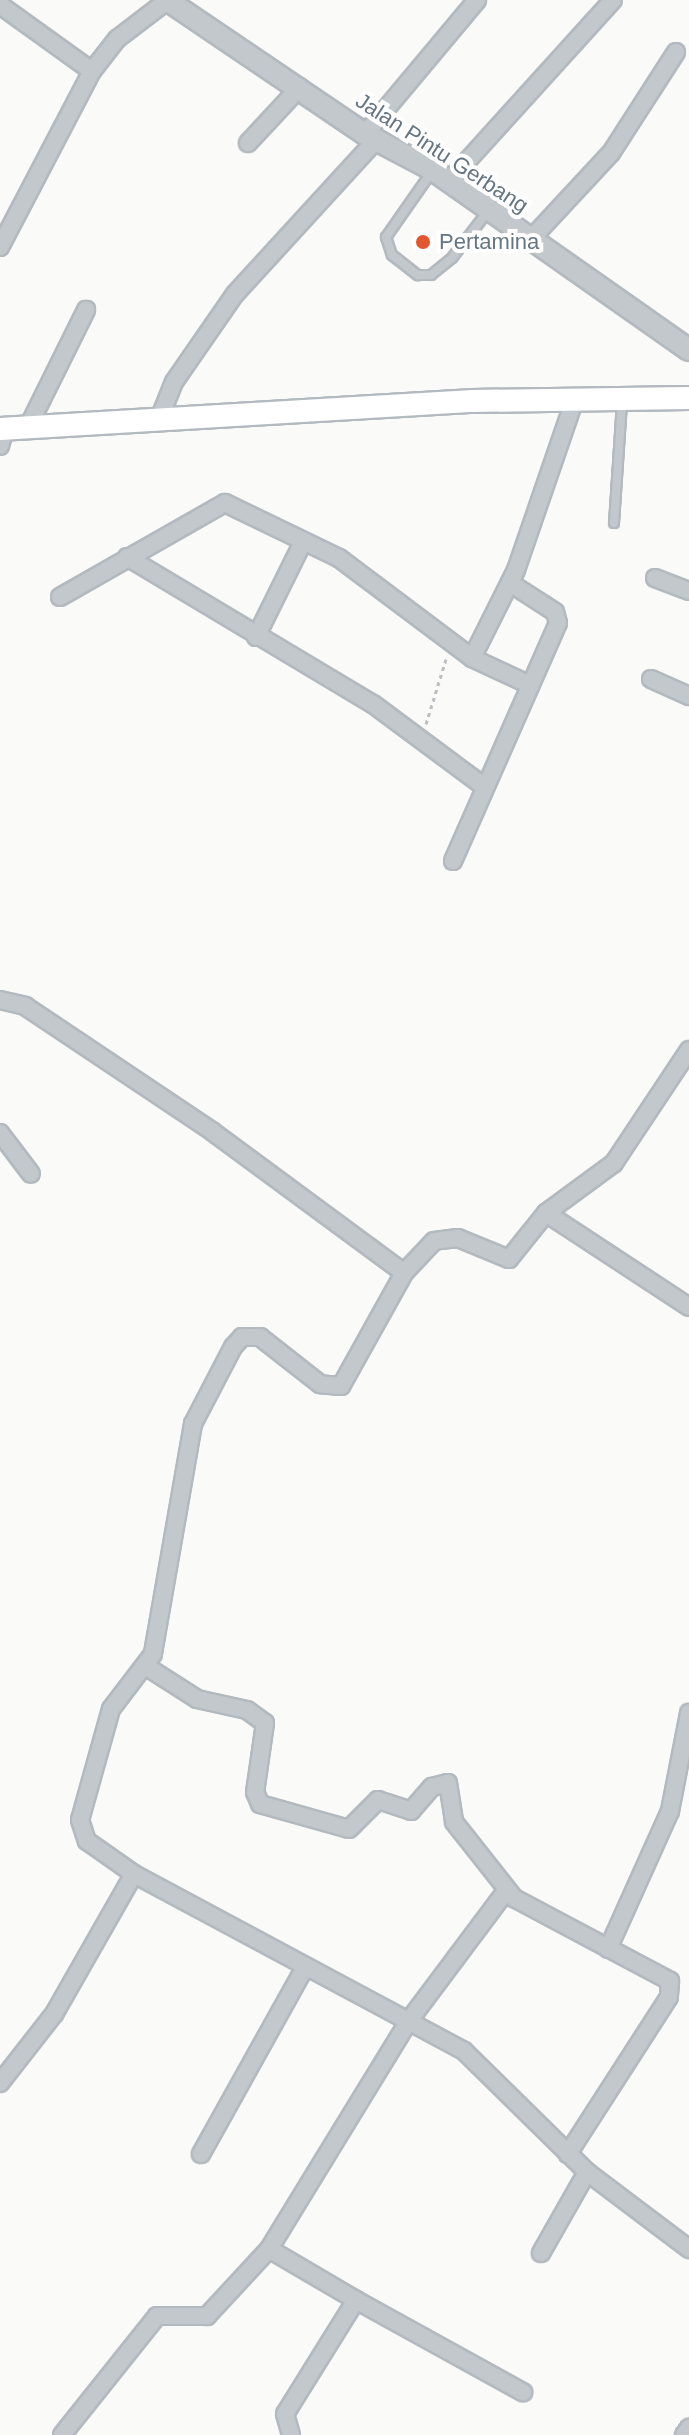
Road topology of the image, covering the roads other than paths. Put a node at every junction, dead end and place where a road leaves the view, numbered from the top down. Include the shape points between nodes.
1 (168, 0) edge
2 (477, 0) edge
3 (613, 0) edge
4 (0, 5) edge
5 (676, 52) dead end
6 (92, 71) junction
7 (300, 87) junction
8 (371, 137) junction
9 (248, 143) dead end
10 (441, 176) junction
11 (488, 210) junction
12 (531, 239) junction
13 (0, 247) edge
14 (86, 310) dead end
15 (689, 350) edge
16 (689, 398) edge
17 (574, 402) junction
18 (622, 403) junction
19 (158, 422) junction
20 (8, 433) edge
21 (614, 523) dead end
22 (303, 542) junction
23 (127, 557) junction
24 (655, 578) dead end
25 (510, 583) junction
26 (689, 591) edge
27 (60, 597) dead end
28 (256, 637) junction
29 (472, 658) junction
30 (651, 679) dead end
31 (530, 685) junction
32 (689, 696) edge
33 (482, 785) junction
34 (453, 861) dead end
35 (0, 1000) edge
36 (689, 1050) edge
37 (683, 1070) edge
38 (0, 1133) edge
39 (31, 1174) dead end
40 (546, 1213) junction
41 (404, 1273) junction
42 (689, 1307) edge
43 (147, 1667) junction
44 (689, 1713) edge
45 (134, 1874) junction
46 (506, 1891) junction
47 (608, 1949) junction
48 (305, 1967) junction
49 (408, 2022) junction
50 (0, 2083) edge
51 (201, 2154) dead end
52 (568, 2154) junction
53 (587, 2172) junction
54 (687, 2243) edge
55 (269, 2249) junction
56 (541, 2253) dead end
57 (356, 2300) junction
58 (523, 2392) dead end
59 (689, 2428) edge
60 (62, 2435) edge
61 (291, 2435) edge
62 (684, 2435) edge

1 - 6 street via 117,39
1 - 7 street, Jalan Pintu Gerbang
2 - 8 street
3 - 10 street
4 - 6 street
5 - 12 street via 611,153
6 - 13 street
7 - 8 street, Jalan Pintu Gerbang
7 - 9 street
8 - 10 street, Jalan Pintu Gerbang
8 - 19 street via 235,294 174,382
10 - 11 street, Jalan Pintu Gerbang
10 - 11 lane via 386,237 392,255 418,275 431,275 452,258
11 - 12 street, Jalan Pintu Gerbang
12 - 15 street, Jalan Pintu Gerbang
14 - 20 street
16 - 18 main road
17 - 18 main road
17 - 19 main road
17 - 25 street
18 - 21 lane
19 - 20 main road
22 - 23 street via 225,503
22 - 28 street
22 - 29 street via 357,570
23 - 27 street
23 - 28 street
24 - 26 street
25 - 29 street
25 - 31 street via 557,616
28 - 33 street via 421,739
29 - 31 street
30 - 32 street
31 - 33 street
33 - 34 street
35 - 41 street via 25,1006 213,1132
36 - 37 street
37 - 40 street via 614,1163
38 - 39 street
40 - 41 street via 509,1259 445,1237
40 - 42 street
41 - 43 street via 341,1386 320,1384 260,1337 242,1337 202,1397
43 - 45 street via 111,1709 80,1820 87,1841
43 - 46 street via 197,1699 247,1710 265,1723 255,1792 266,1806 349,1829 378,1800 411,1811 432,1787 448,1783 454,1822 494,1863
44 - 47 street via 670,1811
45 - 48 street
45 - 50 street via 54,2014
46 - 47 street
46 - 49 street
47 - 52 street via 665,1976 672,1988
48 - 49 street
48 - 51 street
49 - 52 street via 464,2051
49 - 55 street
52 - 53 street
53 - 54 street
53 - 56 street
55 - 57 street
55 - 60 street via 207,2316 157,2316
57 - 58 street
57 - 61 street via 285,2414
59 - 62 street

